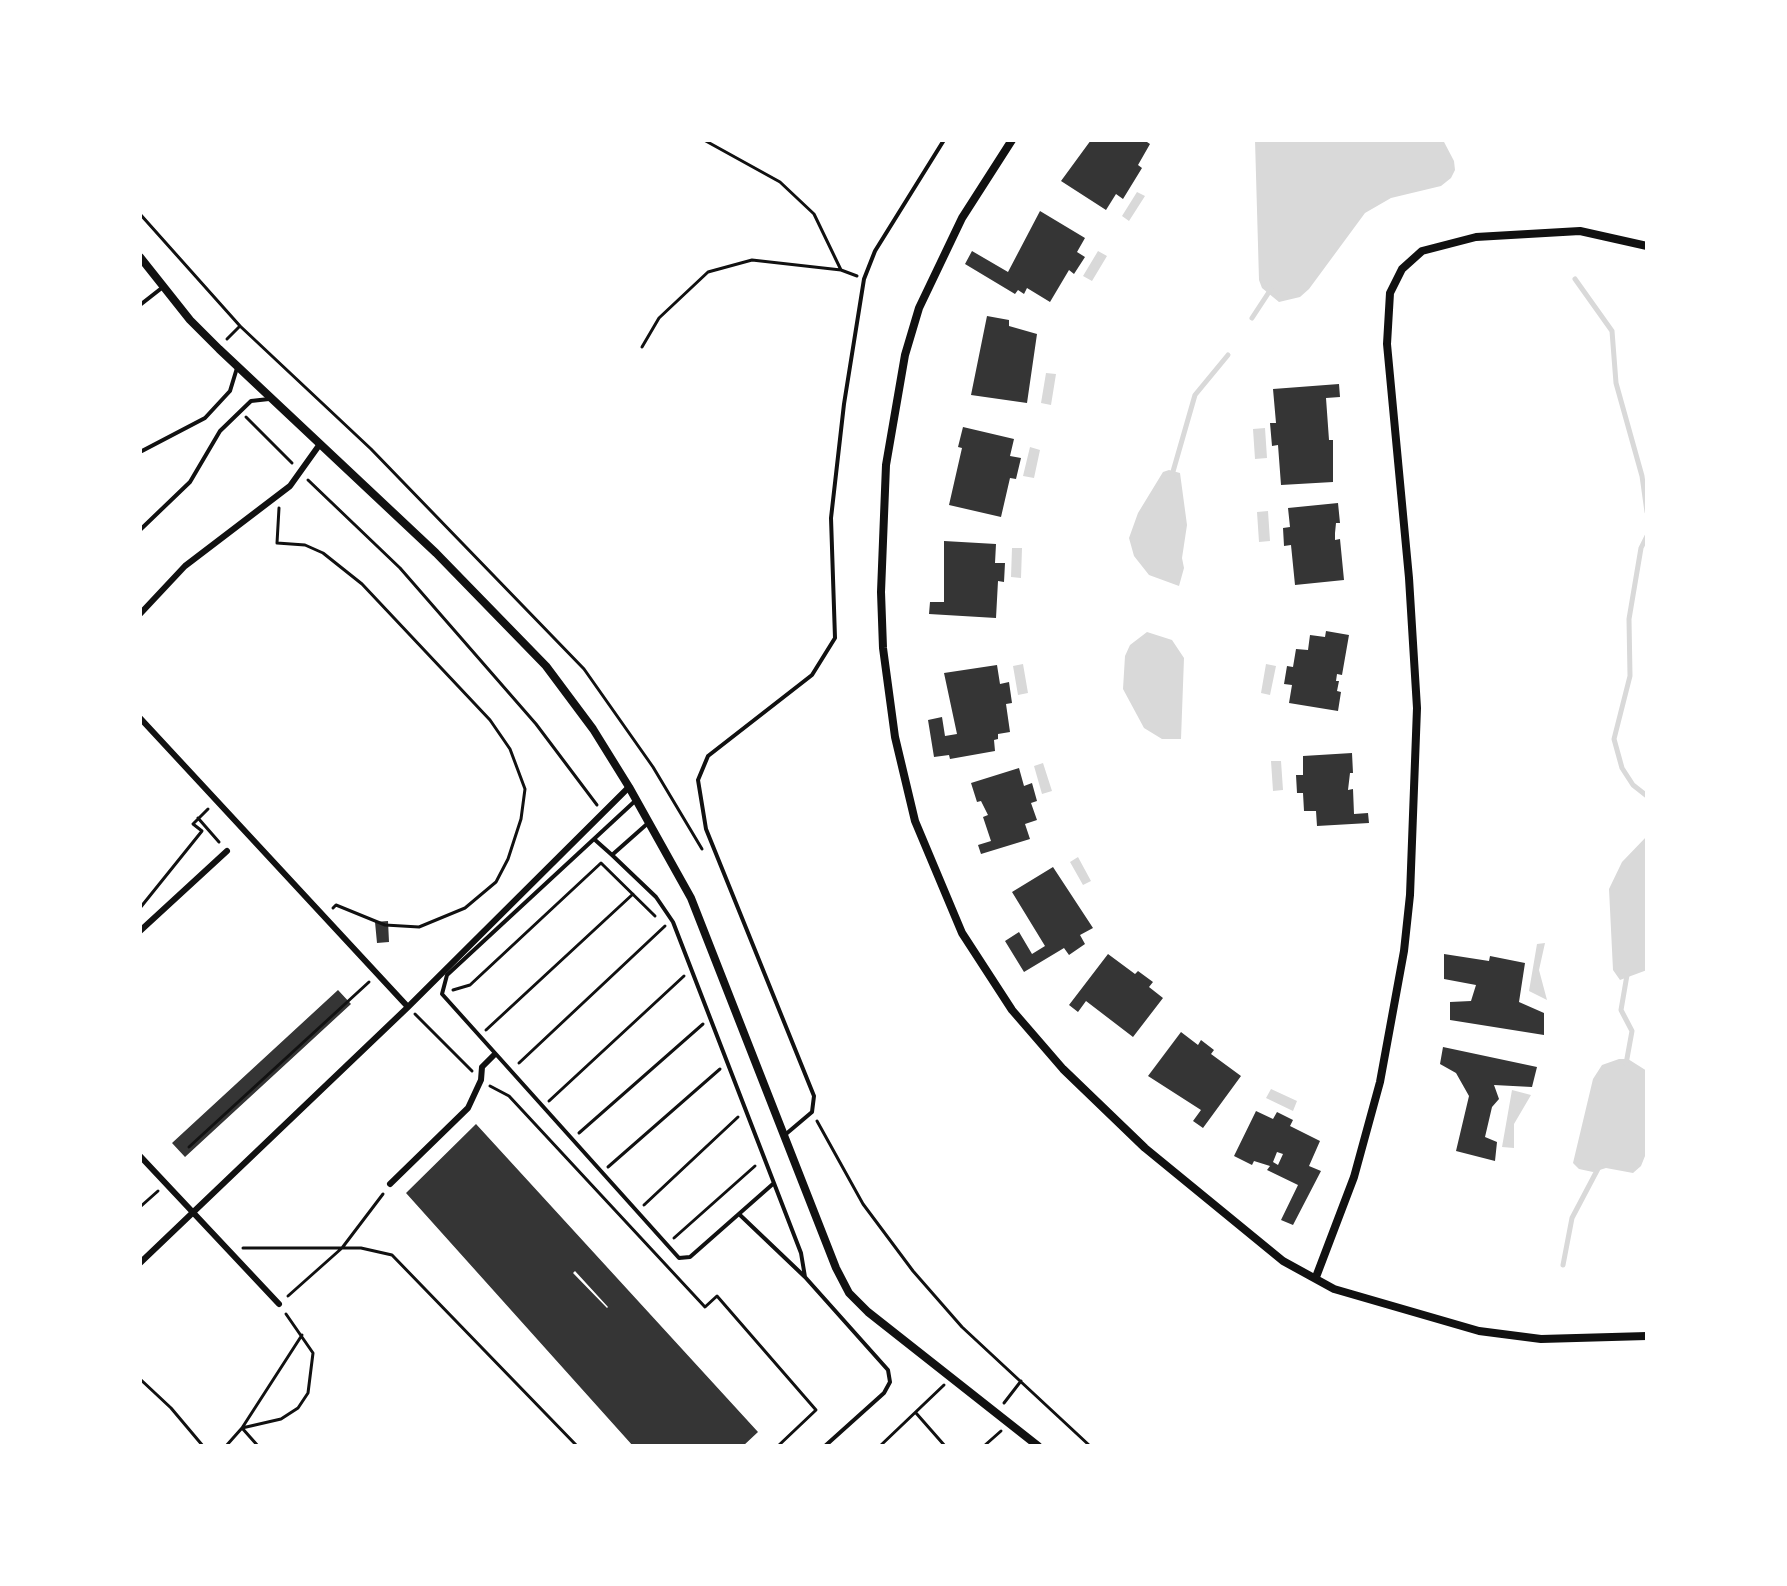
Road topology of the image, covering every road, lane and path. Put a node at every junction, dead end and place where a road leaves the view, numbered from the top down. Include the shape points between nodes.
1 (704, 140) edge
2 (944, 140) edge
3 (1012, 140) edge
4 (140, 214) edge
5 (1647, 246) edge
6 (140, 257) edge
7 (841, 270) junction
8 (864, 279) junction
9 (163, 287) junction
10 (140, 305) edge
11 (642, 347) dead end
12 (219, 349) junction
13 (238, 366) junction
14 (272, 398) junction
15 (240, 412) junction
16 (320, 444) junction
17 (140, 452) edge
18 (295, 466) dead end
19 (304, 475) dead end
20 (280, 492) junction
21 (140, 530) edge
22 (140, 614) edge
23 (140, 718) edge
24 (629, 787) junction
25 (637, 799) junction
26 (216, 800) junction
27 (604, 814) junction
28 (198, 818) junction
29 (649, 822) junction
30 (594, 839) junction
31 (227, 851) joint
32 (612, 855) junction
33 (633, 894) junction
34 (140, 908) edge
35 (323, 916) junction
36 (665, 926) junction
37 (140, 931) edge
38 (670, 940) dead end
39 (680, 965) dead end
40 (378, 975) junction
41 (684, 976) junction
42 (689, 989) dead end
43 (442, 994) junction
44 (408, 1007) junction
45 (699, 1014) dead end
46 (703, 1024) junction
47 (478, 1037) junction
48 (707, 1037) dead end
49 (494, 1055) junction
50 (716, 1059) dead end
51 (720, 1069) junction
52 (509, 1071) junction
53 (481, 1080) junction
54 (725, 1083) dead end
55 (734, 1107) dead end
56 (543, 1108) junction
57 (738, 1117) junction
58 (530, 1119) junction
59 (743, 1130) dead end
60 (824, 1131) dead end
61 (784, 1136) junction
62 (571, 1139) junction
63 (189, 1147) dead end
64 (559, 1150) junction
65 (752, 1153) dead end
66 (140, 1156) edge
67 (602, 1173) junction
68 (774, 1183) junction
69 (166, 1184) junction
70 (390, 1184) joint
71 (140, 1207) edge
72 (637, 1212) junction
73 (194, 1214) junction
74 (740, 1215) junction
75 (667, 1244) junction
76 (225, 1248) junction
77 (342, 1248) junction
78 (655, 1254) junction
79 (140, 1263) edge
80 (805, 1277) junction
81 (1316, 1277) junction
82 (279, 1304) junction
83 (302, 1335) junction
84 (1647, 1336) edge
85 (952, 1378) junction
86 (140, 1379) edge
87 (1021, 1381) junction
88 (915, 1413) junction
89 (997, 1413) junction
90 (1009, 1423) junction
91 (242, 1428) junction
92 (941, 1441) junction
93 (203, 1446) edge
94 (226, 1446) edge
95 (258, 1446) edge
96 (577, 1446) edge
97 (778, 1446) edge
98 (825, 1446) edge
99 (880, 1446) edge
100 (933, 1446) edge
101 (945, 1446) edge
102 (984, 1446) edge
103 (1038, 1446) edge
104 (1090, 1446) edge

1 - 7 path via 780,182 814,214
2 - 8 lane via 875,251
3 - 81 street via 940,259 919,308 895,402 886,465 881,592 883,648 904,785 962,933 1012,1010 1063,1069 1145,1148 1283,1261
4 - 12 path via 240,326
5 - 81 street via 1580,231 1476,237 1422,251 1402,269 1390,293 1387,344 1417,708 1410,895 1380,1082 1354,1177
6 - 9 street
7 - 8 path
7 - 11 path via 752,260 708,272 659,318
8 - 61 lane via 831,518 835,638 812,675 708,756 698,780 706,829 814,1096 812,1112
9 - 10 lane
9 - 12 street
12 - 13 street
13 - 14 street
13 - 17 lane via 230,391 205,418
14 - 15 lane via 251,401
14 - 16 street
15 - 18 path
15 - 21 lane via 220,431 190,482
16 - 20 street
16 - 24 street via 546,666
19 - 27 path via 400,568 536,724
20 - 22 street via 185,566
20 - 35 path via 277,543 323,553 362,584 490,720 510,749 525,789 508,859 496,882 465,908 419,927 385,925 336,905
23 - 26 street
24 - 25 street
24 - 27 street
25 - 29 street
25 - 30 lane
26 - 28 path
26 - 35 street
27 - 44 street
28 - 31 path
28 - 34 path via 193,824 202,831
29 - 32 lane
29 - 61 street via 691,898
30 - 32 lane
30 - 43 lane via 447,975
31 - 37 street
32 - 68 lane via 656,897 673,922
33 - 36 path
33 - 43 path via 601,863 470,985
33 - 47 path
35 - 40 street
36 - 38 path
36 - 52 path
39 - 41 path
40 - 44 street
40 - 63 path
41 - 42 path
41 - 56 path
43 - 47 lane
44 - 53 path
44 - 73 street
45 - 46 path
46 - 48 path
46 - 62 path
47 - 49 lane
49 - 52 lane
49 - 53 street via 482,1067
50 - 51 path
51 - 54 path
51 - 67 path
52 - 56 lane
53 - 58 path via 509,1096
53 - 70 street via 468,1108
55 - 57 path
56 - 58 path
56 - 62 lane
57 - 59 path
57 - 72 path
58 - 64 path
60 - 87 path via 863,1204 913,1271 962,1327
61 - 85 street via 849,1293
62 - 64 path
62 - 67 lane
64 - 78 path
65 - 75 path via 756,1165
66 - 69 street
67 - 72 lane
68 - 74 lane
68 - 80 lane
69 - 71 path
69 - 73 street
70 - 77 path
72 - 75 lane
73 - 76 street
73 - 79 street
74 - 75 lane via 690,1257 679,1258
74 - 80 lane
75 - 78 path
76 - 77 path
76 - 82 street
77 - 82 path
77 - 96 path via 392,1255
78 - 97 path via 705,1307 717,1296 816,1410
80 - 98 lane via 888,1370 890,1382
81 - 84 street via 1334,1289 1405,1312 1509,1336
82 - 83 path
83 - 91 path
83 - 91 path via 313,1353 308,1393 281,1419
85 - 88 path
85 - 89 street
86 - 93 path
87 - 89 path
87 - 104 path
88 - 92 path
88 - 99 path
89 - 90 street
90 - 102 path
90 - 103 street
91 - 94 path
91 - 95 path
92 - 100 path
92 - 101 path

